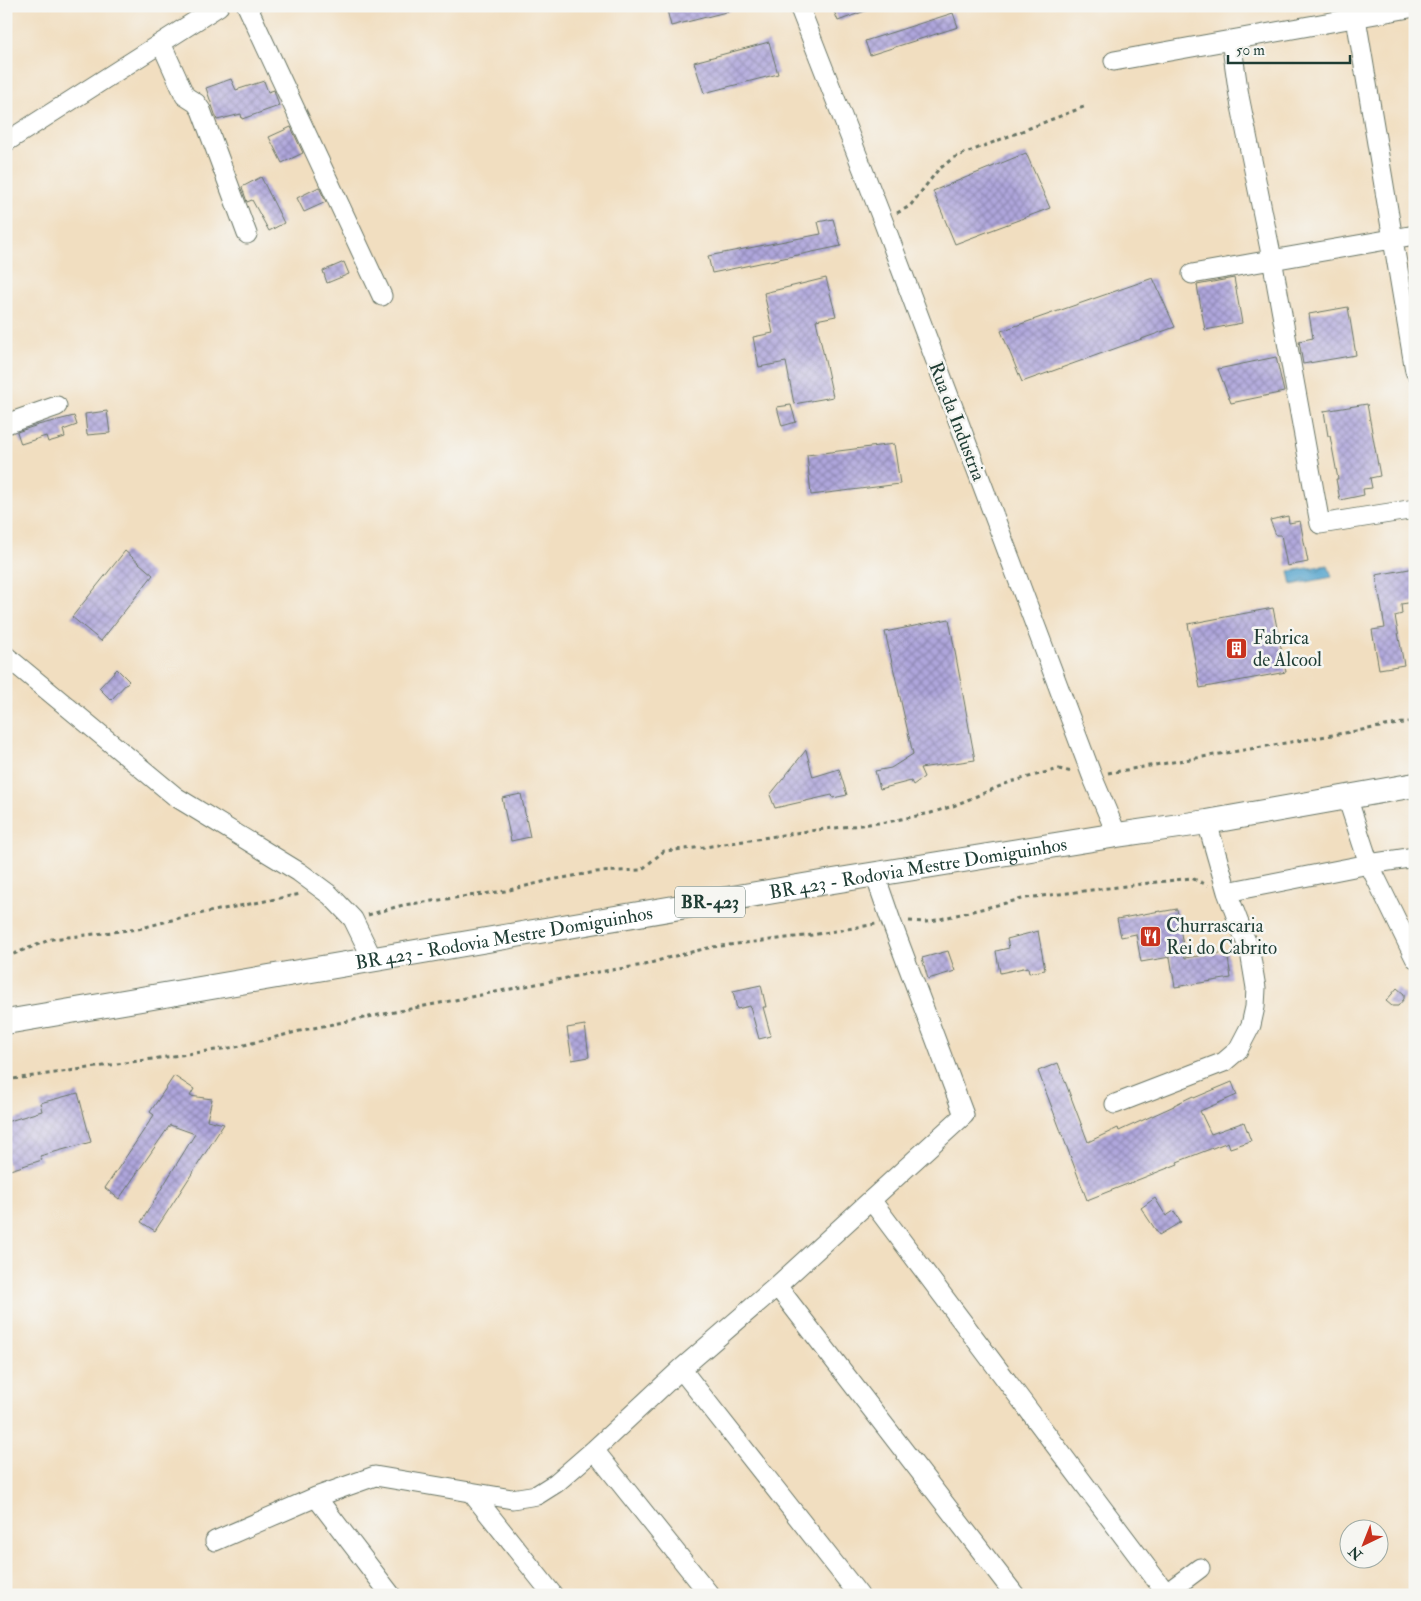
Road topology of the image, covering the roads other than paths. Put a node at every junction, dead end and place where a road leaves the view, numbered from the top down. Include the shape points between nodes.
1 (219, 6) edge
2 (247, 6) edge
3 (799, 6) edge
4 (1415, 8) edge
5 (1356, 18) junction
6 (1230, 40) junction
7 (161, 43) junction
8 (1114, 61) dead end
9 (6, 142) edge
10 (247, 234) dead end
11 (1415, 235) edge
12 (1392, 239) junction
13 (1272, 259) junction
14 (1192, 274) dead end
15 (382, 296) dead end
16 (1415, 371) edge
17 (58, 406) dead end
18 (6, 424) edge
19 (1415, 509) edge
20 (6, 656) edge
21 (1415, 785) edge
22 (1347, 797) junction
23 (1207, 822) junction
24 (1117, 835) junction
25 (1415, 857) edge
26 (1369, 864) junction
27 (875, 874) junction
28 (1227, 892) junction
29 (1415, 958) edge
30 (373, 960) junction
31 (6, 1022) edge
32 (1115, 1104) dead end
33 (871, 1200) junction
34 (777, 1286) junction
35 (682, 1369) junction
36 (594, 1450) junction
37 (471, 1492) junction
38 (316, 1497) junction
39 (215, 1541) dead end
40 (1200, 1568) dead end
41 (1165, 1594) edge
42 (391, 1595) edge
43 (552, 1595) edge
44 (710, 1595) edge
45 (859, 1595) edge
46 (1015, 1595) edge

1 - 7 street
2 - 15 street
3 - 24 street, Rua da Industria
4 - 5 street
5 - 6 street
5 - 12 street
6 - 8 street
6 - 13 street
7 - 9 street
7 - 10 street via 185,96 201,110
11 - 12 street
12 - 13 street
12 - 16 street
13 - 14 street
13 - 19 street via 1320,524
17 - 18 street
20 - 30 street via 176,797 299,872 330,895 353,919
21 - 22 main road, BR 423 - Rodovia Mestre Domiguinhos / BR-423
22 - 23 main road, BR 423 - Rodovia Mestre Domiguinhos / BR-423
22 - 26 street
23 - 24 main road, BR 423 - Rodovia Mestre Domiguinhos / BR-423
23 - 28 street
24 - 27 main road, BR 423 - Rodovia Mestre Domiguinhos / BR-423
25 - 26 street
26 - 28 street
26 - 29 street
27 - 30 main road, BR 423 - Rodovia Mestre Domiguinhos / BR-423
27 - 33 street via 964,1115
28 - 32 street via 1250,952 1256,988 1251,1025 1244,1042 1224,1062
30 - 31 main road, BR 423 - Rodovia Mestre Domiguinhos / BR-423
33 - 34 street
33 - 41 street
34 - 35 street
34 - 46 street
35 - 36 street
35 - 45 street
36 - 37 street via 537,1495 512,1499
36 - 44 street
37 - 38 street via 375,1476
37 - 43 street
38 - 39 street
38 - 42 street
40 - 41 street

